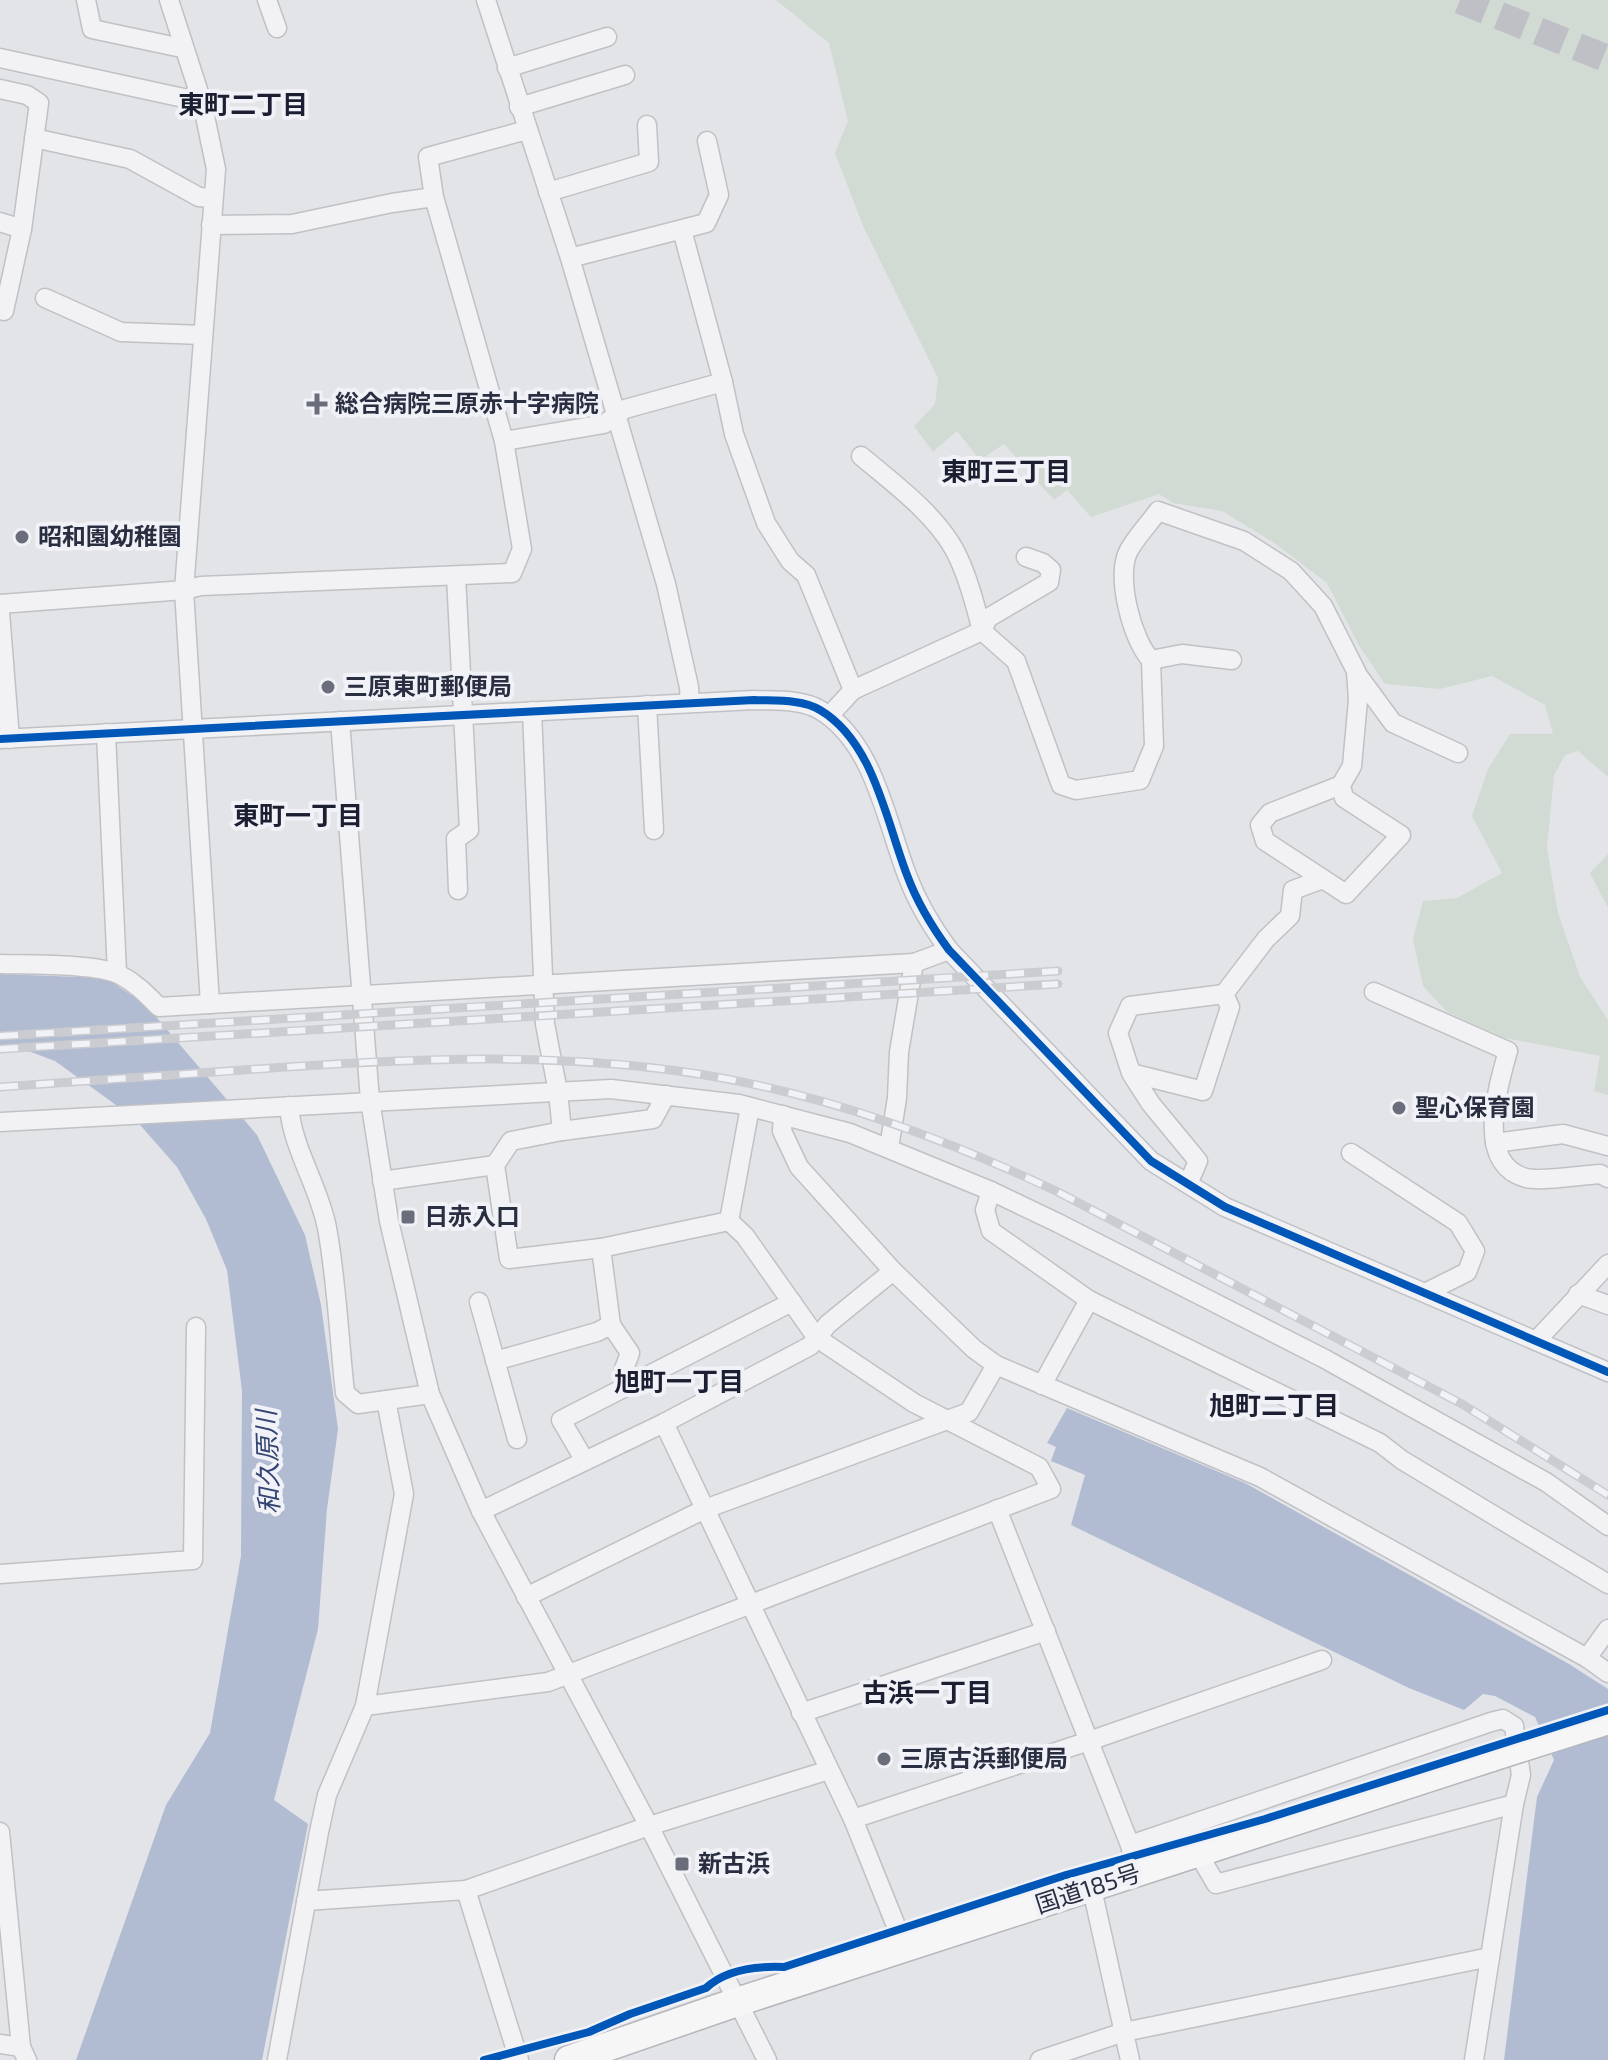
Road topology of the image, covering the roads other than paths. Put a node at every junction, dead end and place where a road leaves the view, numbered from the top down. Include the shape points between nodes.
1 (86, 0) edge
2 (169, 0) edge
3 (267, 0) edge
4 (486, 0) edge
5 (277, 28) dead end
6 (607, 37) dead end
7 (183, 44) junction
8 (0, 58) edge
9 (507, 68) junction
10 (625, 75) dead end
11 (0, 89) edge
12 (202, 102) junction
13 (519, 107) junction
14 (647, 125) dead end
15 (527, 130) junction
16 (34, 138) junction
17 (707, 141) dead end
18 (548, 192) junction
19 (434, 197) junction
20 (213, 198) junction
21 (0, 222) edge
22 (211, 225) junction
23 (22, 229) junction
24 (682, 230) junction
25 (570, 258) junction
26 (45, 298) dead end
27 (4, 311) dead end
28 (203, 335) junction
29 (723, 382) junction
30 (615, 416) junction
31 (504, 441) junction
32 (861, 456) dead end
33 (1026, 557) dead end
34 (456, 576) junction
35 (184, 590) junction
36 (0, 604) edge
37 (0, 612) edge
38 (982, 631) junction
39 (1151, 660) junction
40 (1232, 660) dead end
41 (1356, 671) junction
42 (853, 690) junction
43 (690, 703) junction
44 (647, 705) junction
45 (532, 711) junction
46 (464, 715) junction
47 (829, 716) junction
48 (340, 721) junction
49 (193, 729) junction
50 (106, 733) junction
51 (5, 739) edge
52 (1458, 753) dead end
53 (1341, 785) junction
54 (654, 830) dead end
55 (1323, 879) junction
56 (458, 890) dead end
57 (949, 950) junction
58 (914, 963) junction
59 (0, 964) edge
60 (117, 973) junction
61 (542, 985) junction
62 (1374, 992) dead end
63 (1224, 994) junction
64 (361, 996) junction
65 (210, 1004) junction
66 (1131, 1073) junction
67 (558, 1092) junction
68 (666, 1095) junction
69 (370, 1100) junction
70 (289, 1106) junction
71 (750, 1107) junction
72 (783, 1115) junction
73 (0, 1122) edge
74 (562, 1131) junction
75 (1495, 1143) junction
76 (1608, 1146) edge
77 (889, 1148) junction
78 (1351, 1153) dead end
79 (495, 1165) junction
80 (1608, 1178) edge
81 (382, 1181) junction
82 (1188, 1184) junction
83 (991, 1191) junction
84 (729, 1221) junction
85 (601, 1248) junction
86 (1608, 1264) edge
87 (893, 1271) junction
88 (1425, 1293) junction
89 (1578, 1294) junction
90 (1089, 1300) junction
91 (479, 1302) dead end
92 (792, 1302) junction
93 (1608, 1305) edge
94 (611, 1325) junction
95 (196, 1327) dead end
96 (817, 1338) junction
97 (1536, 1341) junction
98 (495, 1361) junction
99 (996, 1365) junction
100 (1608, 1372) edge
101 (1042, 1385) junction
102 (627, 1387) junction
103 (430, 1394) junction
104 (386, 1400) junction
105 (947, 1420) junction
106 (664, 1423) junction
107 (517, 1439) dead end
108 (585, 1461) junction
109 (705, 1509) junction
110 (997, 1509) junction
111 (481, 1511) junction
112 (1608, 1526) edge
113 (0, 1574) edge
114 (1608, 1584) edge
115 (526, 1597) junction
116 (750, 1605) junction
117 (1608, 1629) edge
118 (1046, 1631) junction
119 (1587, 1658) junction
120 (1322, 1660) dead end
121 (1608, 1673) edge
122 (567, 1674) junction
123 (365, 1706) junction
124 (801, 1713) junction
125 (1608, 1720) edge
126 (1089, 1741) junction
127 (829, 1770) junction
128 (1514, 1804) junction
129 (853, 1819) junction
130 (649, 1826) junction
131 (0, 1832) edge
132 (1130, 1845) junction
133 (1198, 1853) junction
134 (1137, 1874) junction
135 (1092, 1889) junction
136 (466, 1890) junction
137 (306, 1901) junction
138 (905, 1948) junction
139 (1490, 1957) junction
140 (737, 2002) junction
141 (1124, 2032) junction
142 (0, 2044) edge
143 (24, 2053) edge
144 (277, 2060) edge
145 (519, 2060) edge
146 (569, 2060) edge
147 (767, 2060) edge
148 (1040, 2060) edge
149 (1130, 2060) edge
150 (1474, 2060) edge

1 - 7 street via 92,29
2 - 7 street
3 - 5 street
4 - 9 street
6 - 9 street
7 - 12 street
8 - 12 street
9 - 13 street
10 - 13 street
11 - 16 street via 39,103
12 - 20 street via 216,169
13 - 15 street
14 - 18 street via 649,162
15 - 18 street
15 - 19 street via 428,157
16 - 20 street via 130,159 199,197
16 - 23 street
17 - 24 street via 719,195 706,223
18 - 25 street
19 - 22 street via 292,224
19 - 31 street
20 - 22 street
21 - 23 street
22 - 28 street
23 - 27 street
24 - 25 street
24 - 29 street
25 - 30 street
26 - 28 street via 121,332
28 - 35 street
29 - 30 street
29 - 42 street via 734,434 766,523 790,561 806,575
30 - 31 street via 604,424
30 - 43 street via 666,584
31 - 34 street via 522,549 512,573
32 - 38 street via 945,536
33 - 38 street via 1051,570 1049,582 988,618
34 - 35 street
34 - 46 street
35 - 36 street
35 - 49 street
37 - 51 street
38 - 39 street via 1016,661 1061,785 1076,790 1140,780 1154,746
38 - 42 street
39 - 40 street via 1182,654
39 - 41 street via 1140,648 1123,587 1127,553 1158,511 1244,541 1291,571 1323,606
41 - 52 street via 1393,723
41 - 53 street via 1352,766
42 - 47 street
43 - 44 street
43 - 47 street via 789,701
44 - 45 street
44 - 54 street
45 - 46 street
45 - 61 street
46 - 48 street
46 - 56 street via 469,830 456,839
47 - 57 street via 869,770 908,879
48 - 49 street
48 - 64 street
49 - 50 street
49 - 65 street
50 - 51 street
50 - 60 street
53 - 55 street via 1270,813 1260,825 1265,841
53 - 55 street via 1344,798 1401,835 1346,894
55 - 63 street via 1293,890 1290,916
57 - 58 street
57 - 82 street via 1151,1161
58 - 61 street
58 - 77 street
59 - 60 street
60 - 65 street via 159,1007
61 - 64 street
61 - 67 street
62 - 75 street via 1508,1051 1493,1102
63 - 66 street via 1130,1006 1118,1033
63 - 66 street via 1230,1007 1203,1091
64 - 65 street
64 - 69 street
66 - 82 street via 1198,1161
67 - 68 street via 611,1089
67 - 69 street
67 - 74 street
68 - 71 street
68 - 74 street via 653,1119
69 - 70 street
69 - 81 street
70 - 73 street
70 - 104 street via 290,1127 327,1228 345,1393 358,1404
71 - 72 street
71 - 84 street
72 - 77 street
72 - 87 street via 782,1131 799,1167
74 - 79 street via 511,1141
75 - 76 street via 1563,1134
75 - 80 street via 1501,1162 1527,1179 1600,1174
77 - 83 street
78 - 88 street via 1458,1223 1475,1251 1467,1272
79 - 81 street
79 - 85 street via 509,1259
81 - 103 street
82 - 88 street via 1225,1207
83 - 90 street via 985,1210 991,1231
83 - 112 street via 1325,1359 1546,1482
84 - 85 street
84 - 92 street
85 - 94 street
86 - 89 street
87 - 96 street
87 - 99 street
88 - 97 street
89 - 93 street
89 - 97 street
90 - 101 street
90 - 114 street via 1380,1443
91 - 98 street
92 - 96 street
92 - 102 street
94 - 98 street
94 - 102 street via 630,1353 624,1369
95 - 113 street via 193,1560
96 - 105 street
96 - 106 street
97 - 100 street
98 - 107 street
99 - 101 street
99 - 105 street via 969,1412
101 - 119 street via 1260,1477
102 - 108 street via 561,1420
103 - 104 street
103 - 111 street
104 - 123 street via 404,1494
105 - 109 street
105 - 110 street via 1039,1467 1051,1489
106 - 108 street
106 - 109 street
108 - 111 street
109 - 115 street
109 - 116 street
110 - 116 street
110 - 118 street
111 - 115 street
115 - 122 street
116 - 122 street
116 - 124 street
117 - 119 street
118 - 124 street
118 - 126 street
119 - 121 street
120 - 126 street
122 - 123 street via 548,1682
122 - 130 street
123 - 137 street via 327,1795
124 - 127 street
125 - 133 highway, 国道185号, bridge
126 - 129 street
126 - 132 street
127 - 129 street
127 - 130 street
128 - 132 street via 1521,1775 1514,1726 1503,1719
128 - 133 street via 1216,1884
128 - 139 street
129 - 138 street
130 - 136 street
130 - 140 street
131 - 143 street
132 - 134 street
133 - 134 highway, 国道185号
134 - 135 highway, 国道185号
135 - 138 highway, 国道185号
135 - 141 street
136 - 137 street
136 - 145 street
137 - 144 street
138 - 140 highway, 国道185号
139 - 141 street
139 - 150 street
140 - 146 highway, 国道185号
140 - 147 street
141 - 148 street
141 - 149 street
142 - 143 street

